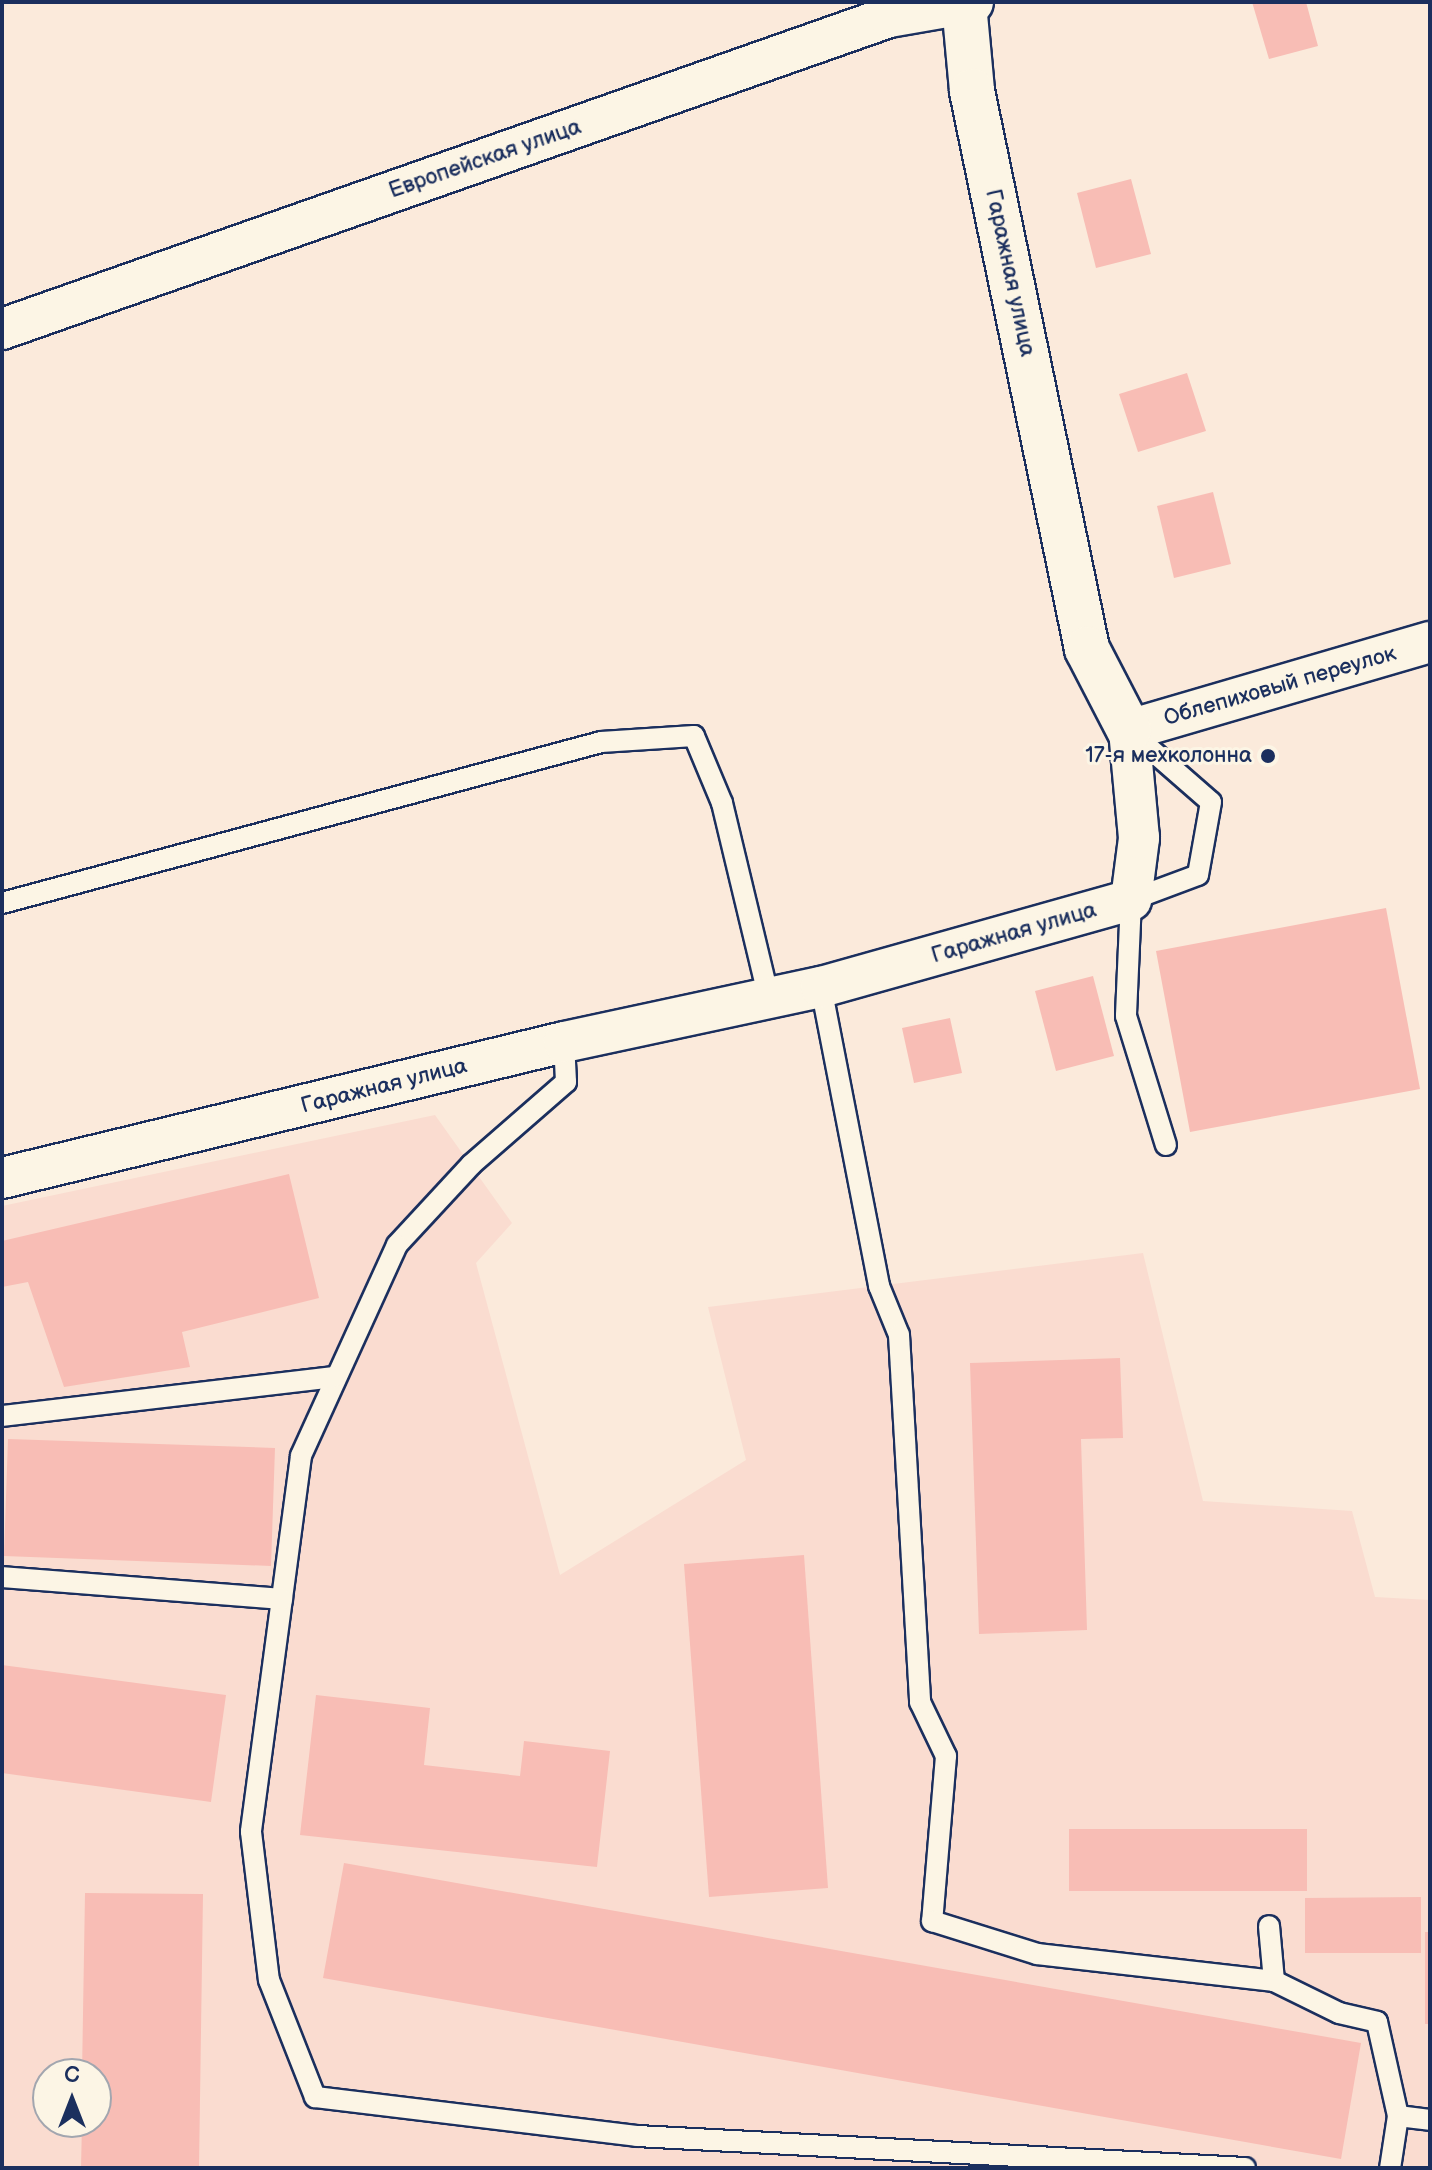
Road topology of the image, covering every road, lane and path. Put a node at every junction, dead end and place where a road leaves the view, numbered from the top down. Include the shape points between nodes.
1 (968, 3) edge
2 (2, 329) edge
3 (1430, 642) edge
4 (1129, 730) junction
5 (1131, 900) junction
6 (2, 903) edge
7 (821, 987) junction
8 (768, 995) junction
9 (564, 1042) junction
10 (1166, 1145) dead end
11 (2, 1178) edge
12 (333, 1377) junction
13 (2, 1416) edge
14 (2, 1577) edge
15 (282, 1599) junction
16 (1269, 1926) dead end
17 (1274, 1981) junction
18 (1398, 2116) junction
19 (1430, 2120) edge
20 (1245, 2168) edge
21 (1390, 2168) edge

1 - 2 street, Европейская улица via 889,17
1 - 4 street, Гаражная улица via 972,91 1087,649
3 - 4 street, Облепиховый переулок
4 - 5 street, Гаражная улица via 1139,838
4 - 5 lane via 1211,802 1198,875
5 - 7 street, Гаражная улица
5 - 10 lane via 1126,1016
6 - 8 lane via 601,742 694,736 722,803
7 - 8 street, Гаражная улица
7 - 17 lane via 879,1286 899,1335 920,1702 946,1756 932,1921 1037,1954
8 - 9 street, Гаражная улица
9 - 11 street, Гаражная улица
9 - 12 lane via 566,1082 471,1165 397,1245
12 - 13 lane
12 - 15 lane via 301,1456
14 - 15 lane
15 - 20 lane via 251,1832 269,1980 315,2097 637,2136
16 - 17 lane
17 - 18 lane via 1339,2013 1377,2022
18 - 19 lane
18 - 21 lane

